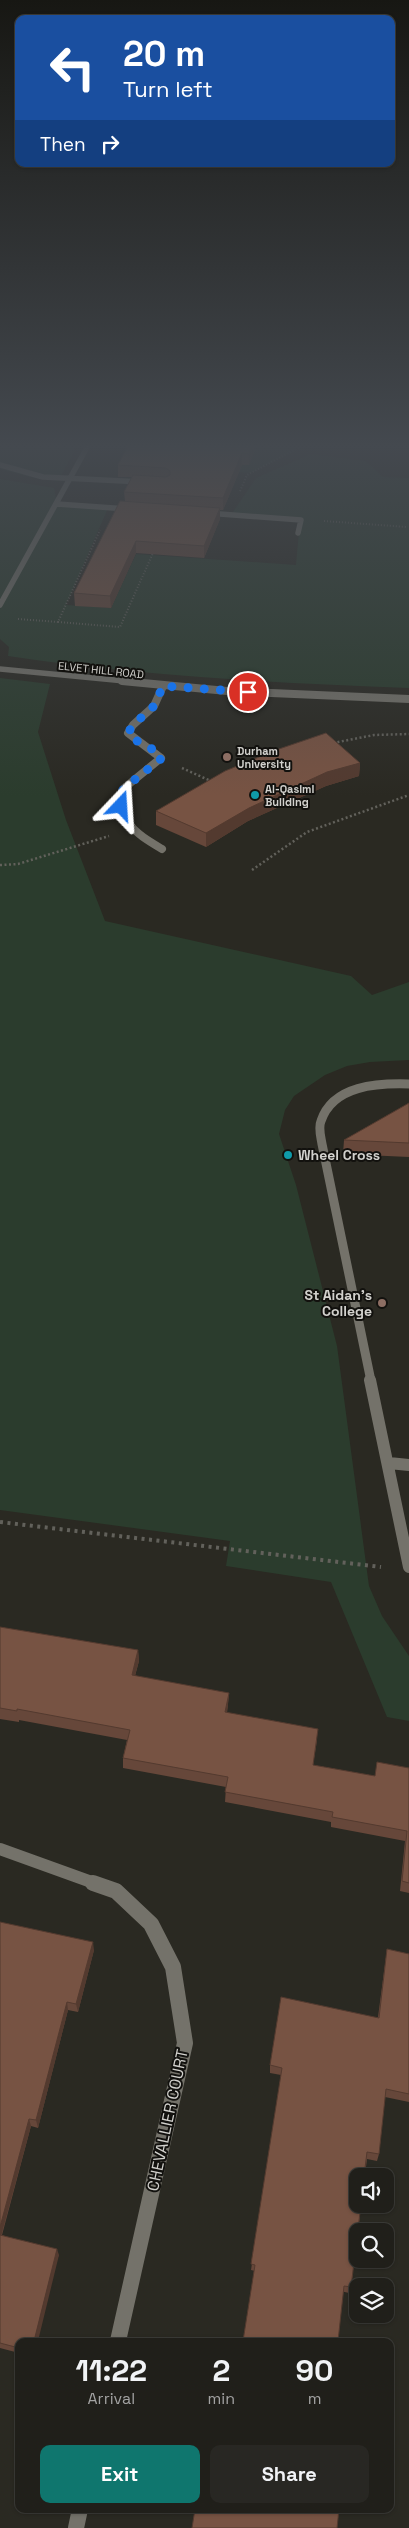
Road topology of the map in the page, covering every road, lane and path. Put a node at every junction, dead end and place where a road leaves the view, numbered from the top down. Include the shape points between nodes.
1 (25, 560) edge
2 (87, 560) edge
3 (151, 560) edge
4 (0, 605) edge
5 (18, 620) dead end
6 (58, 622) junction
7 (0, 669) edge
8 (163, 686) junction
9 (409, 699) edge
10 (409, 734) edge
11 (328, 744) edge
12 (162, 758) junction
13 (207, 788) edge
14 (409, 795) edge
15 (131, 830) junction
16 (162, 849) dead end
17 (0, 864) edge
18 (252, 870) dead end
19 (409, 1084) edge
20 (389, 1463) junction
21 (409, 1465) edge
22 (0, 1522) edge
23 (383, 1567) dead end
24 (409, 1567) edge
25 (0, 1849) edge
26 (119, 2338) edge
27 (79, 2513) edge
28 (76, 2528) edge

1 - 4 street
2 - 6 path
3 - 6 path via 120,627
5 - 6 path
7 - 8 street, ELVET HILL ROAD
8 - 9 street, ELVET HILL ROAD
8 - 12 street via 154,706 128,733
10 - 11 path via 374,735
12 - 13 path via 216,783
12 - 15 street via 123,789 121,806
14 - 18 path via 307,832
15 - 16 street
15 - 17 path via 18,864
19 - 20 street via 381,1082 355,1090 340,1097 321,1121 322,1144
20 - 21 street
20 - 24 street
22 - 23 path
25 - 26 street, CHEVALLIER COURT via 116,1890 151,1924 173,1967 185,2044
27 - 28 street

